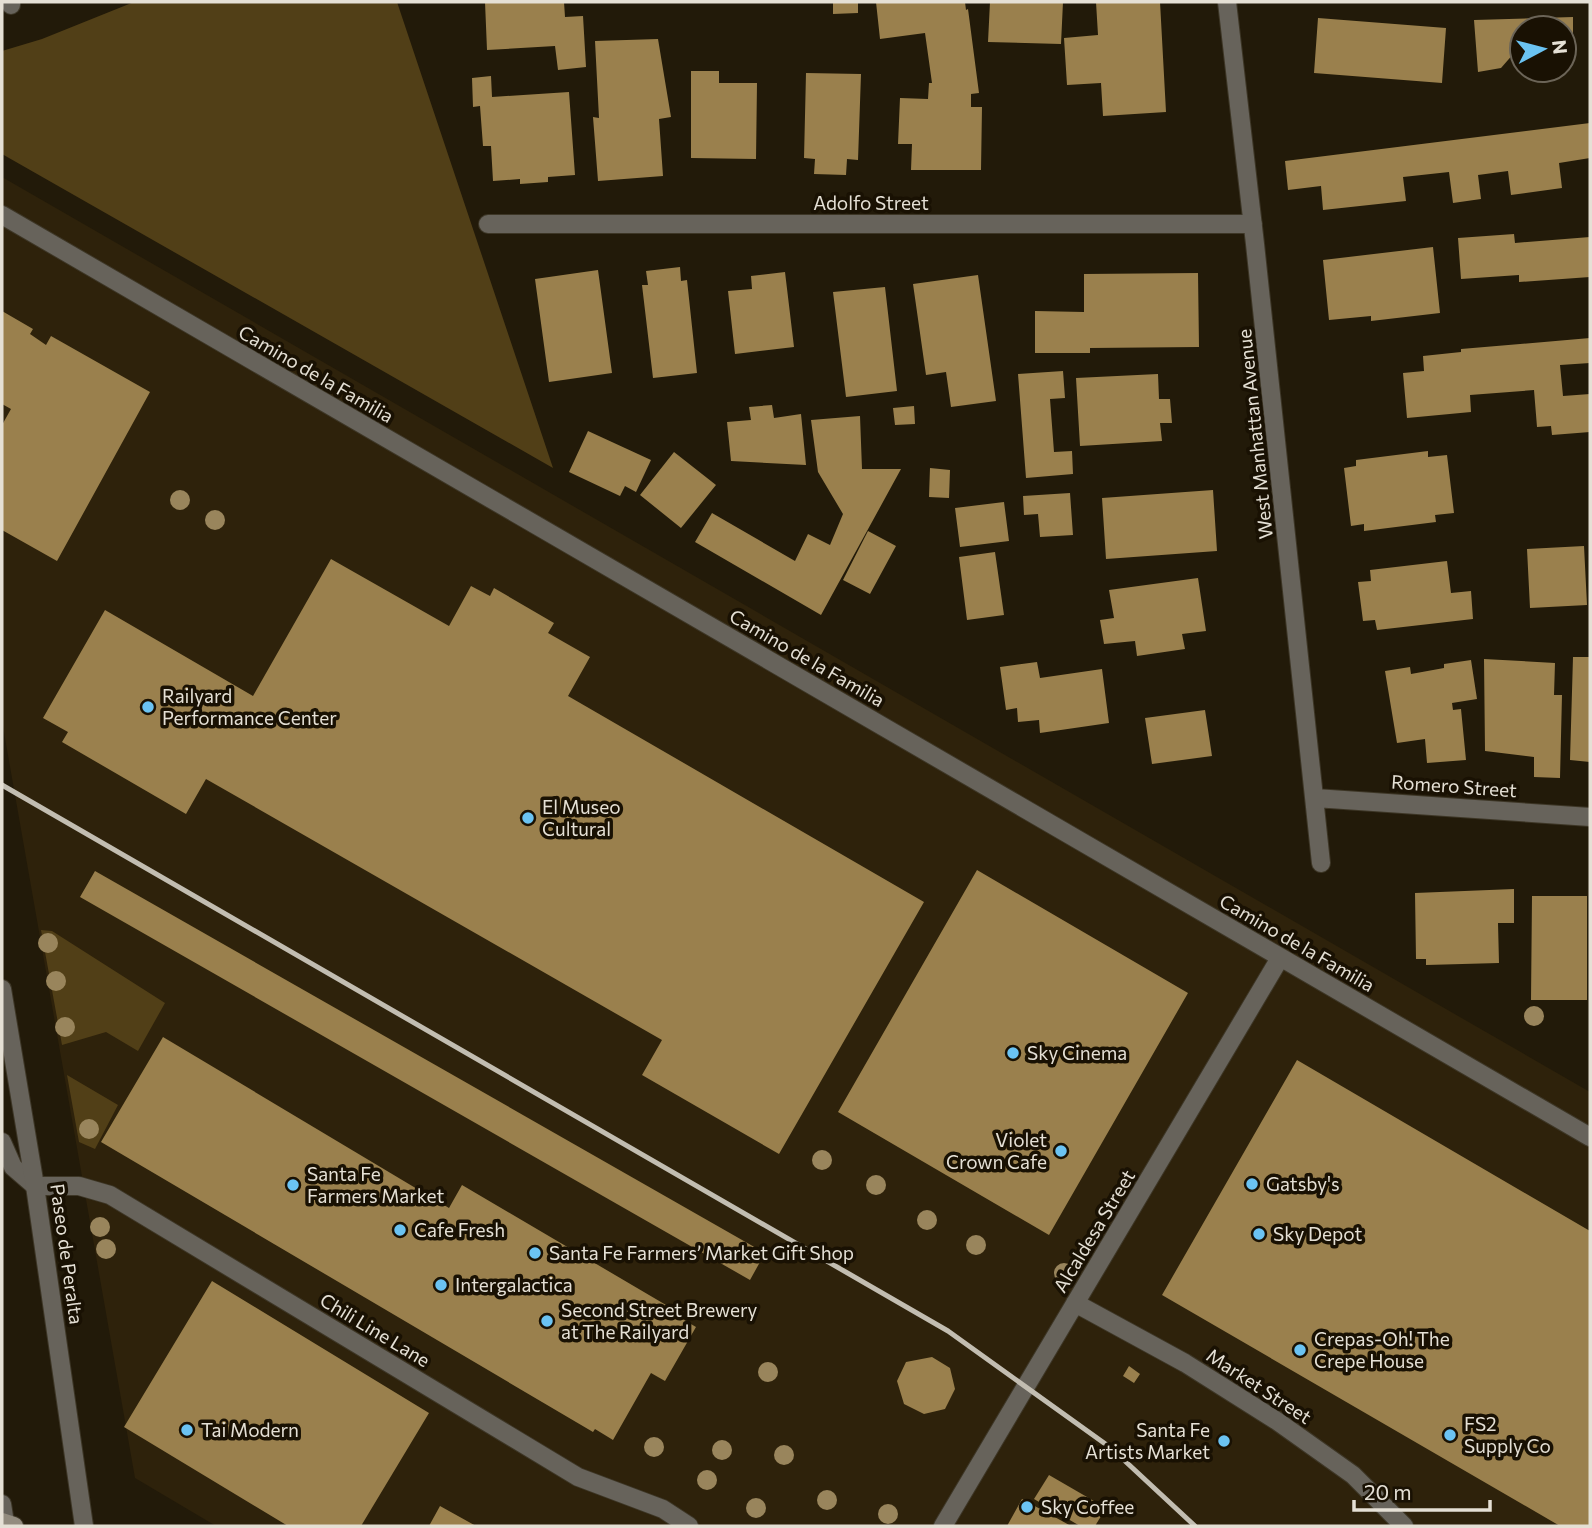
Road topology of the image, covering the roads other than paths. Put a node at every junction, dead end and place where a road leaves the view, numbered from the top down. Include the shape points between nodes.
1 (1227, 2) edge
2 (2, 215) edge
3 (488, 224) dead end
4 (1253, 224) junction
5 (1315, 798) junction
6 (1590, 817) edge
7 (1321, 863) dead end
8 (1280, 958) junction
9 (2, 989) edge
10 (1590, 1138) edge
11 (2, 1142) edge
12 (36, 1185) junction
13 (1075, 1303) junction
14 (2, 1504) edge
15 (6, 1524) edge
16 (84, 1526) edge
17 (690, 1526) edge
18 (943, 1526) edge
19 (1404, 1526) edge

1 - 4 street, West Manhattan Avenue
2 - 8 street, Camino de la Familia
3 - 4 street, Adolfo Street
4 - 5 street, West Manhattan Avenue
5 - 6 street, Romero Street
5 - 7 street, West Manhattan Avenue
8 - 10 street, Camino de la Familia
8 - 13 street, Alcaldesa Street
9 - 12 street, Paseo de Peralta
11 - 12 street via 13,1167
12 - 16 street, Paseo de Peralta
12 - 17 street, Chili Line Lane via 79,1186 110,1195 578,1477 663,1509
13 - 18 street, Alcaldesa Street
13 - 19 street, Market Street via 1185,1363 1277,1421 1353,1475
14 - 15 street

